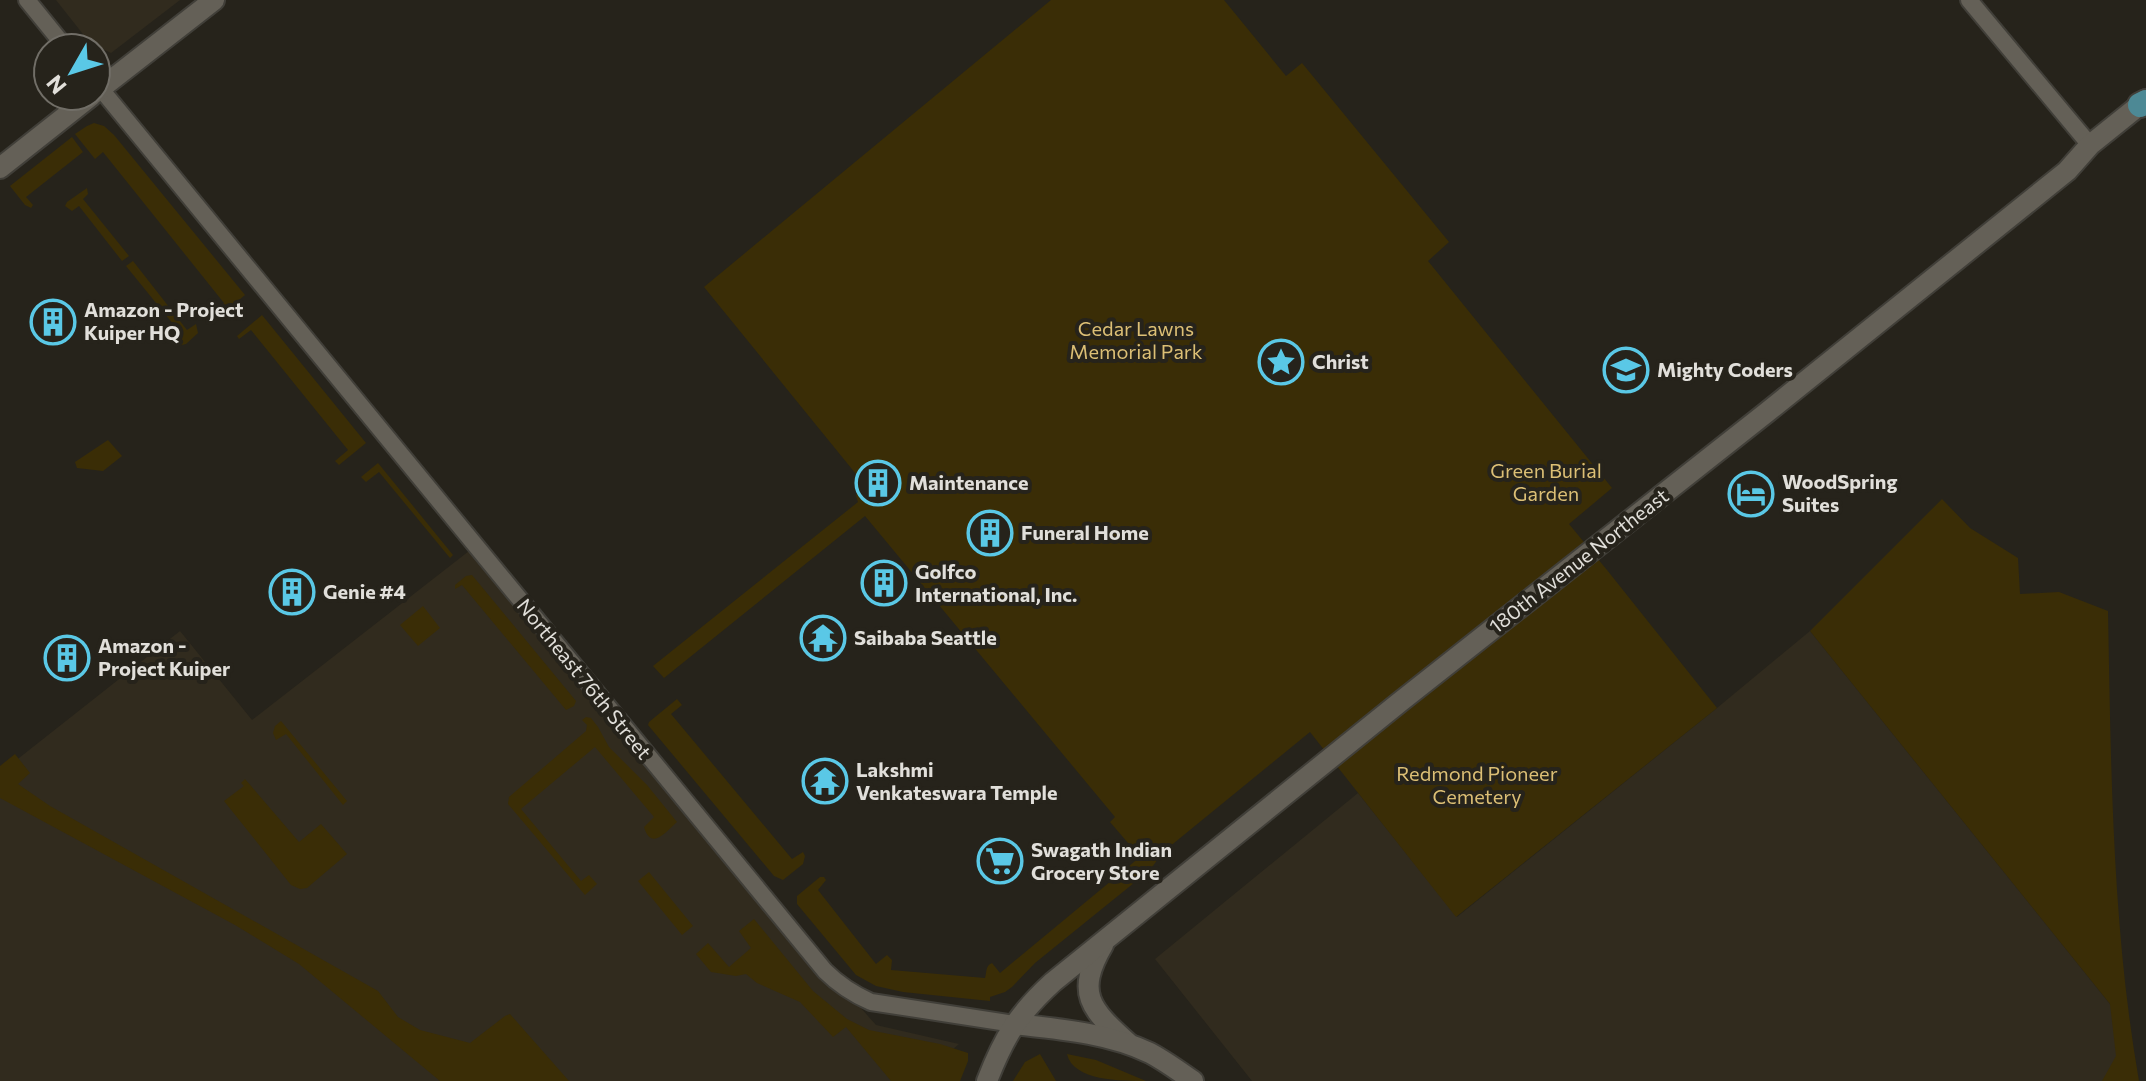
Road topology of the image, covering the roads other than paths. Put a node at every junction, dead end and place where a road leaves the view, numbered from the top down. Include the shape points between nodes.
1 (27, 0) edge
2 (214, 0) edge
3 (1969, 0) edge
4 (53, 32) edge
5 (112, 78) edge
6 (2144, 102) edge
7 (112, 109) edge
8 (69, 112) edge
9 (2090, 145) junction
10 (0, 168) edge
11 (1106, 939) junction
12 (1014, 1024) junction
13 (1131, 1045) junction
14 (987, 1081) edge
15 (1193, 1081) edge

1 - 4 street
2 - 5 street
3 - 9 street
6 - 9 street, 180th Avenue Northeast
7 - 12 street, Northeast 76th Street via 825,971 871,1002
8 - 10 street
9 - 11 street, 180th Avenue Northeast via 2067,171
11 - 12 street, 180th Avenue Northeast via 1036,997
11 - 13 street via 1091,968 1090,998 1100,1017
12 - 13 street, Northeast 76th Street
12 - 14 street, 180th Avenue Northeast
13 - 15 street, Northeast 76th Street

